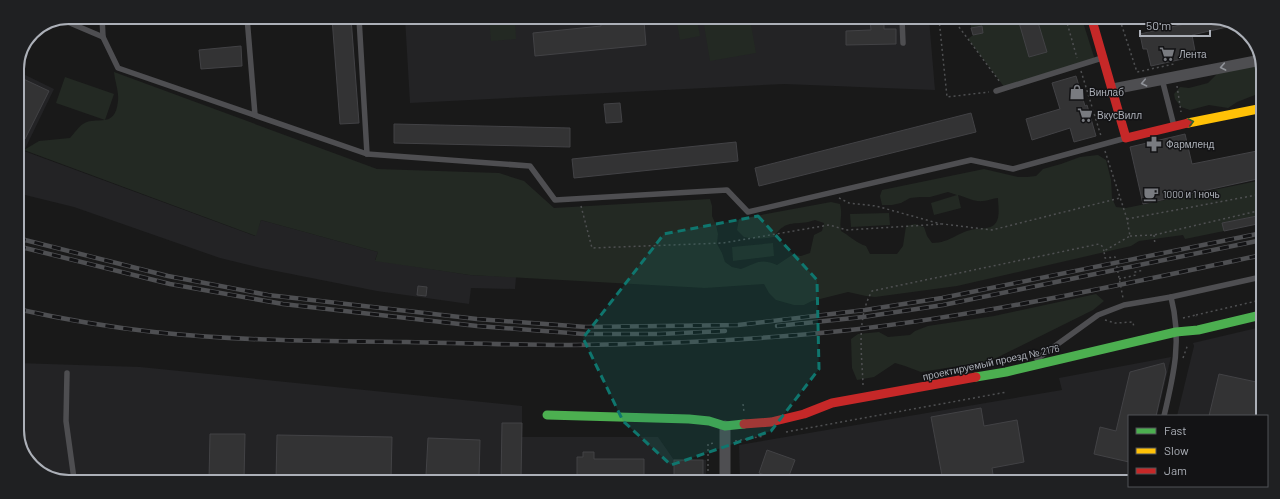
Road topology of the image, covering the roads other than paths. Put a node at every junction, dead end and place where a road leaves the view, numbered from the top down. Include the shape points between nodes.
1 (72, 24) edge
2 (102, 24) edge
3 (248, 24) edge
4 (359, 24) edge
5 (902, 24) edge
6 (1093, 24) edge
7 (103, 37) junction
8 (903, 43) dead end
9 (1104, 58) junction
10 (1255, 61) edge
11 (1162, 79) junction
12 (1113, 90) junction
13 (996, 91) road end
14 (1256, 109) edge
15 (255, 115) junction
16 (1174, 126) junction
17 (1126, 138) junction
18 (367, 154) junction
19 (1256, 278) edge
20 (1171, 297) junction
21 (1256, 316) edge
22 (1176, 332) junction
23 (1027, 366) junction
24 (67, 373) dead end
25 (548, 415) dead end
26 (1164, 415) edge
27 (724, 426) junction
28 (73, 475) edge
29 (725, 475) edge

1 - 7 lane
2 - 7 lane
3 - 15 lane
4 - 18 lane
5 - 8 lane
6 - 9 street
7 - 15 lane via 118,68
9 - 12 street
9 - 13 lane
10 -> 11 street
11 -> 12 street
11 - 16 lane
12 - 17 street
16 -> 14 street
15 - 18 lane
16 - 17 street
17 - 18 lane via 1013,169 971,160 748,212 727,190 554,200 530,166
19 - 20 lane
20 - 22 lane
20 - 23 lane via 1124,305 1098,315
21 - 22 street, проектируемый проезд № 2176 via 1198,330
22 - 23 street, проектируемый проезд № 2176
22 - 26 lane via 1174,374
23 - 27 street, проектируемый проезд № 2176 via 832,403 804,414 771,422
24 - 28 lane via 66,421
25 - 27 street via 689,418
27 - 29 street

